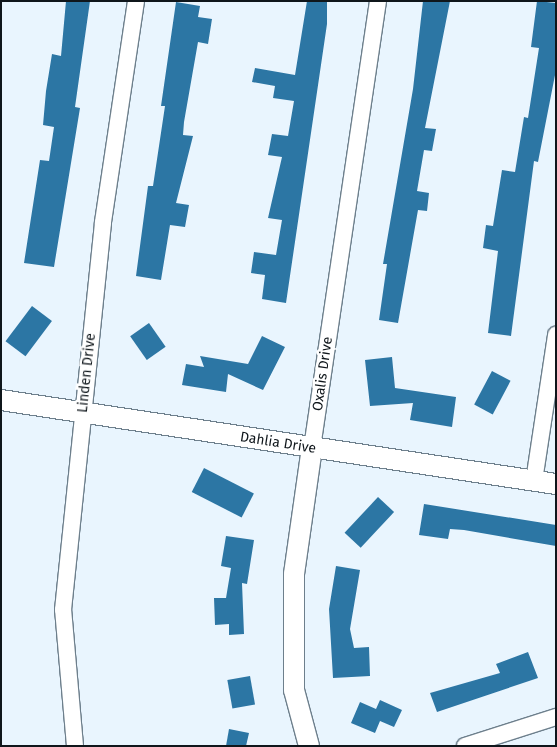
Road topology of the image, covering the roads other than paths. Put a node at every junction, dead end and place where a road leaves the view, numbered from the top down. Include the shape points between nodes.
1 (136, 1) edge
2 (378, 1) edge
3 (556, 335) edge
4 (1, 400) edge
5 (83, 412) junction
6 (312, 448) junction
7 (534, 481) junction
8 (556, 484) edge
9 (556, 717) edge
10 (75, 746) edge
11 (310, 746) edge
12 (465, 746) edge

1 - 5 street, Linden Drive via 103,222
2 - 6 street, Oxalis Drive
3 - 7 street
4 - 5 street, Dahlia Drive
5 - 6 street, Dahlia Drive
5 - 10 street, Linden Drive via 64,610
6 - 7 street, Dahlia Drive
6 - 11 street, Oxalis Drive via 294,574 294,690
7 - 8 street, Dahlia Drive
9 - 12 street

